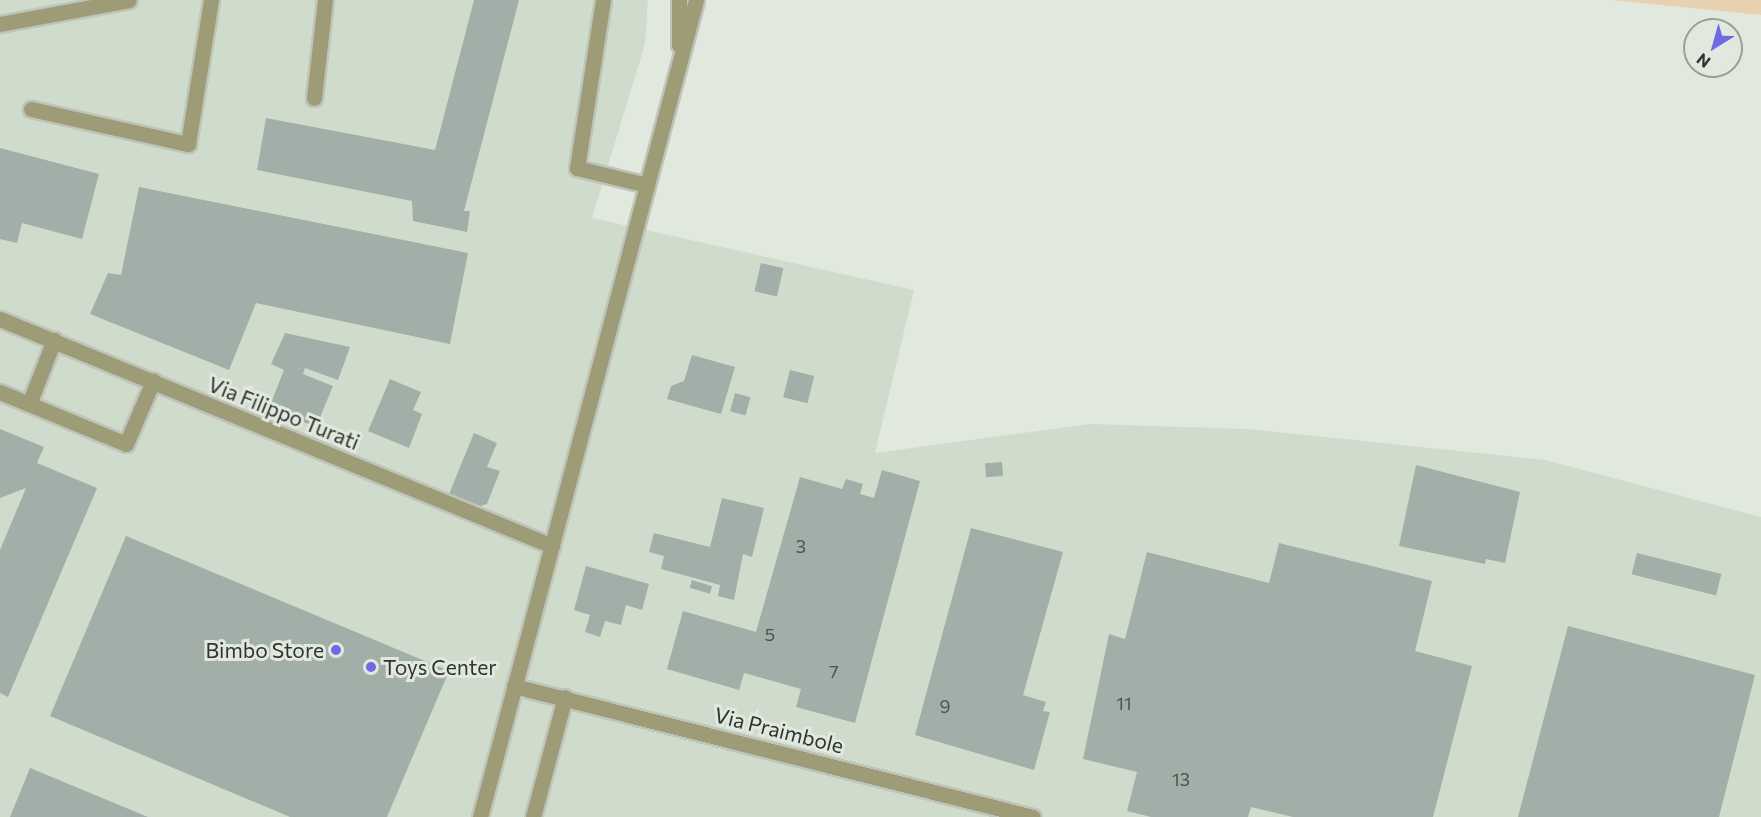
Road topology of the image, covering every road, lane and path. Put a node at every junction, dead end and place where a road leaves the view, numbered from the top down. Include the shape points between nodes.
1 (129, 0) edge
2 (211, 0) edge
3 (325, 0) edge
4 (603, 0) edge
5 (679, 0) edge
6 (696, 0) edge
7 (0, 24) edge
8 (680, 64) junction
9 (315, 98) dead end
10 (31, 109) dead end
11 (647, 185) junction
12 (0, 319) edge
13 (54, 340) junction
14 (153, 381) junction
15 (0, 392) edge
16 (29, 404) junction
17 (552, 546) junction
18 (514, 686) junction
19 (565, 697) junction
20 (480, 817) edge
21 (533, 817) edge
22 (1033, 817) edge

1 - 7 street
2 - 10 street via 188,144
3 - 9 street
4 - 11 street via 577,168
5 - 8 street
6 - 8 street
8 - 11 street
11 - 17 street
12 - 13 street, Via Filippo Turati
13 - 14 street, Via Filippo Turati
13 - 16 street
14 - 16 street via 126,444
14 - 17 street, Via Filippo Turati
15 - 16 street
17 - 18 street
18 - 19 street, Via Praimbole
18 - 20 street
19 - 21 street
19 - 22 street, Via Praimbole

